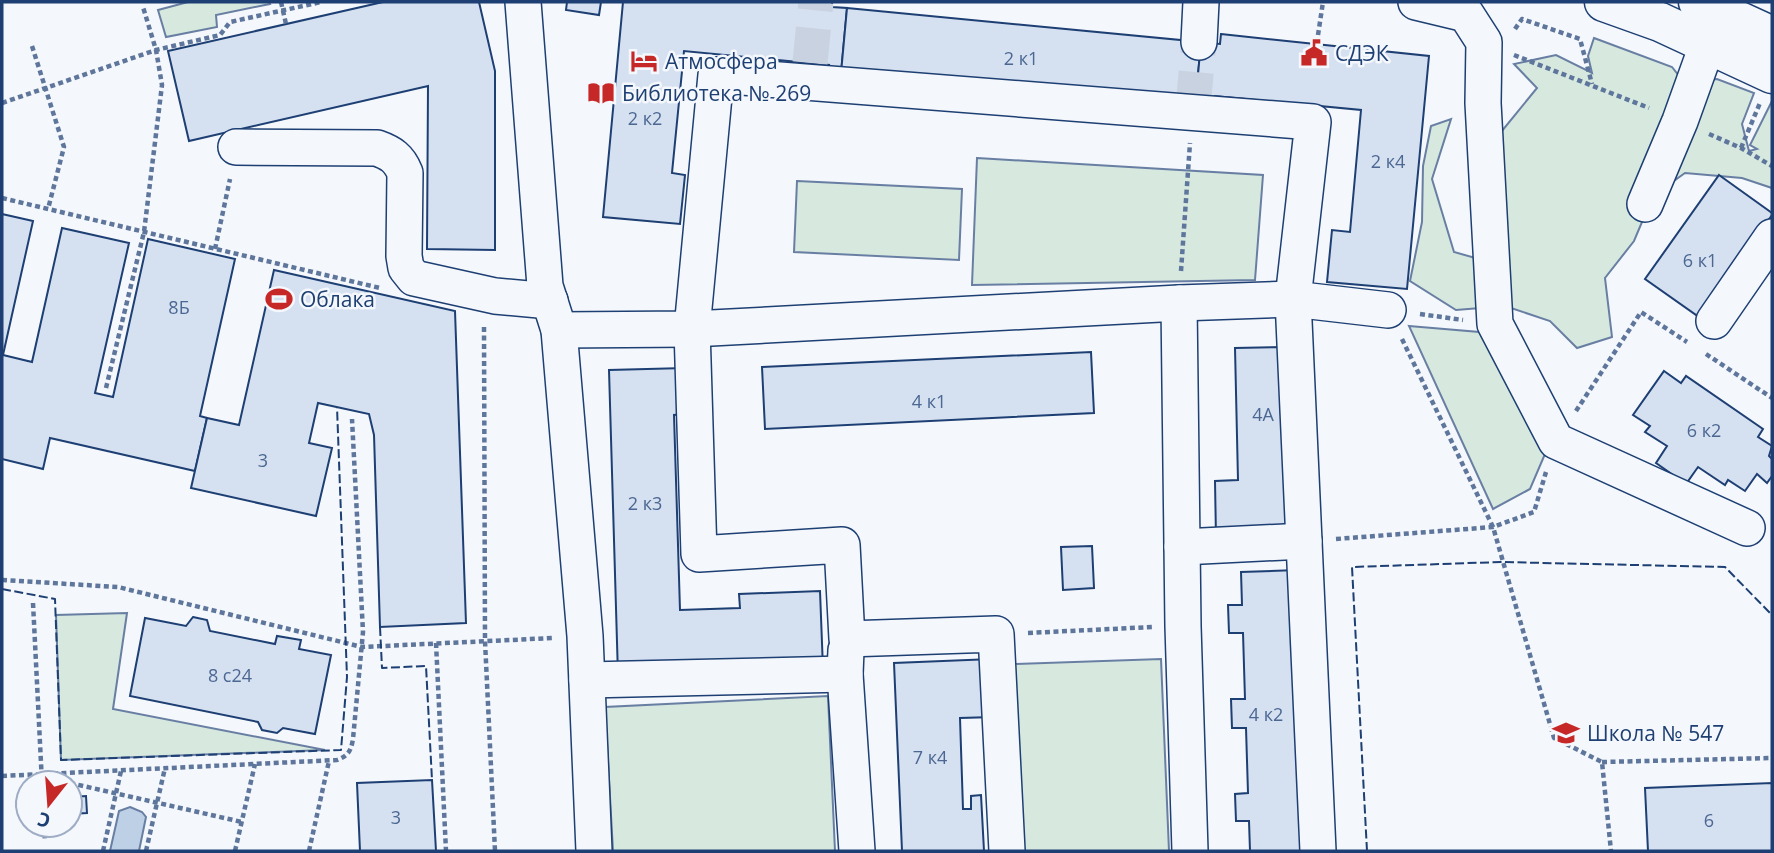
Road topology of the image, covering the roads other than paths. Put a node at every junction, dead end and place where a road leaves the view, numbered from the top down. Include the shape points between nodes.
1 (523, 2) edge
2 (1201, 2) edge
3 (1416, 2) edge
4 (1604, 2) edge
5 (1698, 2) edge
6 (1480, 27) edge
7 (1772, 36) edge
8 (1199, 42) tunnel mouth
9 (1708, 43) junction
10 (1767, 86) edge
11 (236, 147) road end
12 (1645, 204) dead end
13 (1768, 253) edge
14 (1293, 299) junction
15 (1179, 303) junction
16 (1388, 310) road end
17 (554, 316) junction
18 (1714, 321) dead end
19 (692, 330) junction
20 (1747, 528) dead end
21 (1304, 541) junction
22 (1182, 547) junction
23 (847, 639) junction
24 (845, 674) junction
25 (587, 680) junction
26 (594, 851) edge
27 (857, 851) edge
28 (1007, 851) edge
29 (1190, 851) edge
30 (1318, 851) edge

1 - 17 street via 545,286
2 - 8 street
3 - 6 street
4 - 9 main road
5 - 7 main road
6 - 20 street via 1495,324 1556,441
9 - 10 main road
9 - 12 street
11 - 17 street via 377,148 391,153 405,173 404,256 414,278 495,296
13 - 18 street
14 - 15 street
14 - 16 street
14 - 19 street via 1313,122 809,72 716,75
14 - 21 street
15 - 19 street
15 - 22 street
17 - 19 street
17 - 25 street
19 - 23 street via 699,554 842,545
21 - 22 street
21 - 30 street
22 - 29 street
23 - 24 street
23 - 28 street via 996,634
24 - 25 street
24 - 27 street
25 - 26 street

